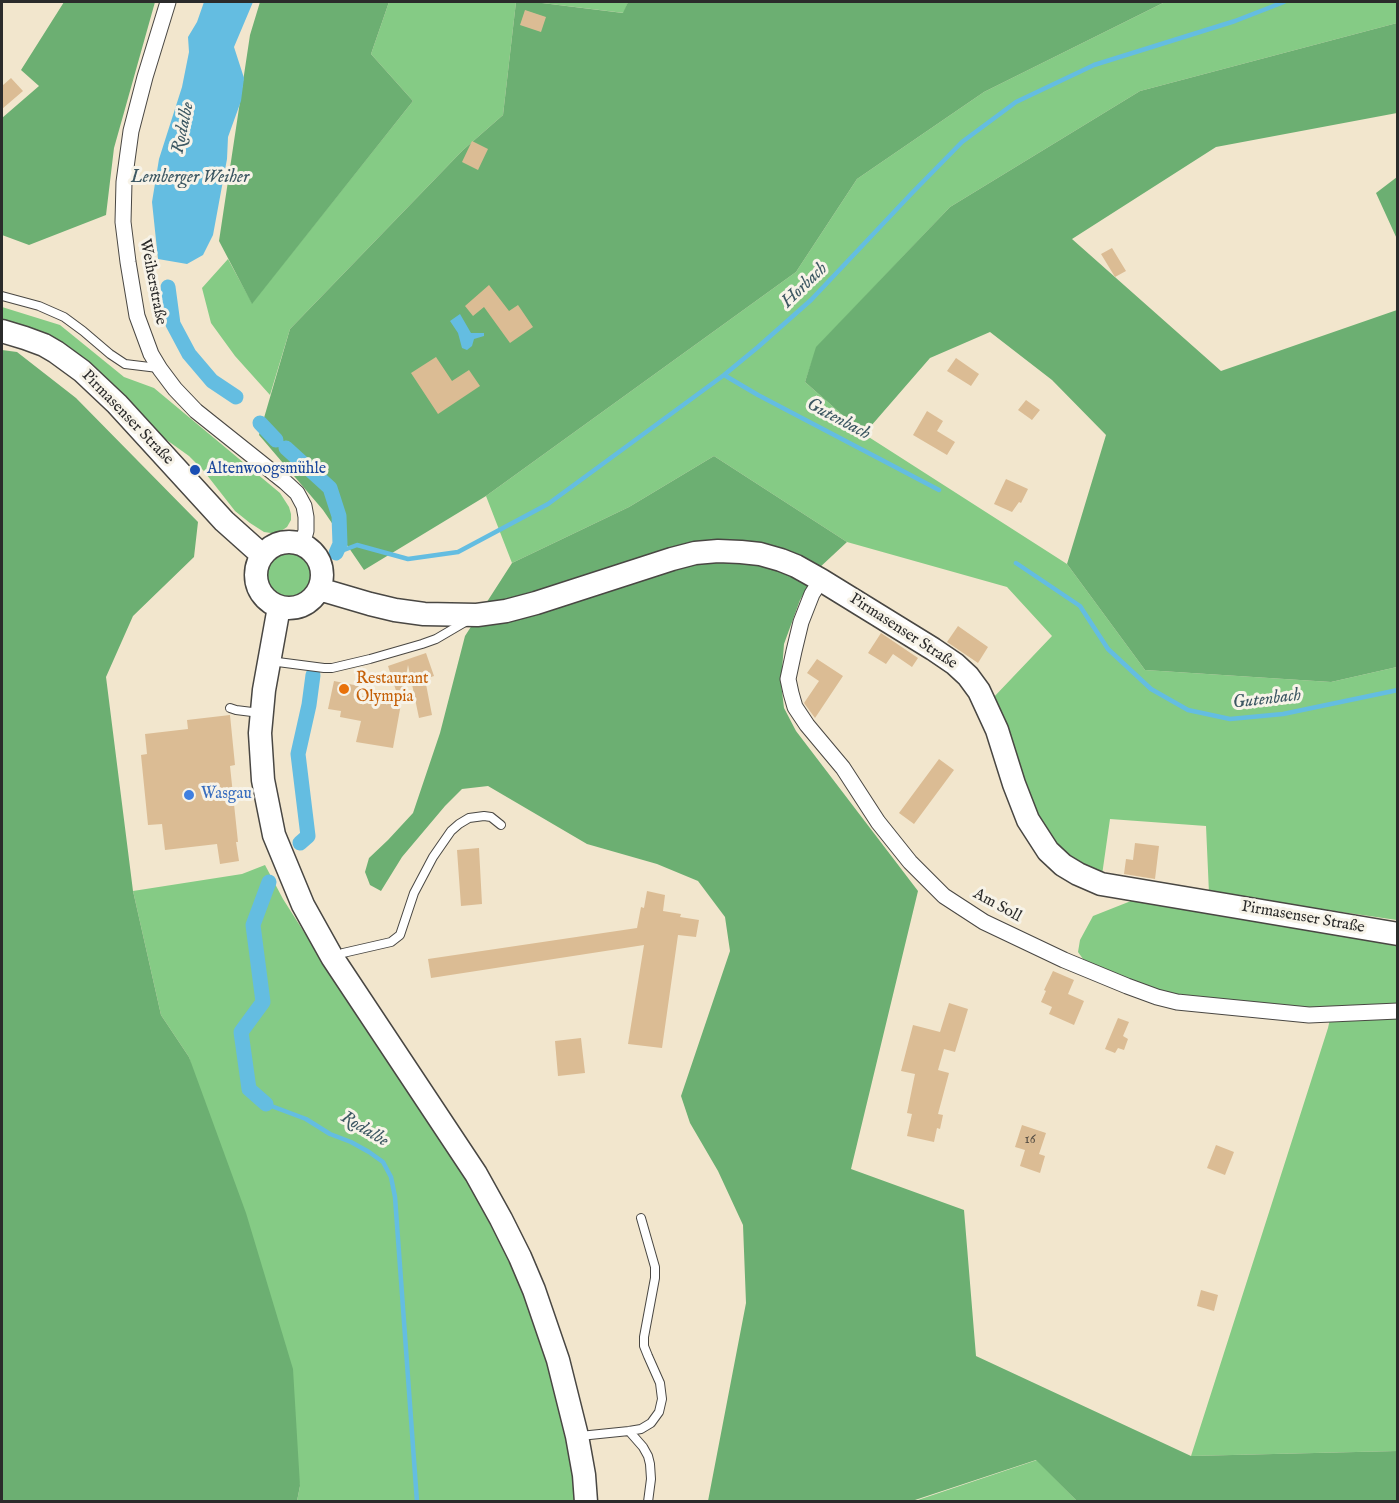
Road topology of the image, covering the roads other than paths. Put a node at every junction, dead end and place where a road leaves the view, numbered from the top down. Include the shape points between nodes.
1 (168, 2) edge
2 (2, 296) edge
3 (2, 331) edge
4 (159, 369) junction
5 (302, 544) junction
6 (262, 555) junction
7 (821, 580) junction
8 (319, 589) junction
9 (279, 607) junction
10 (477, 615) junction
11 (270, 661) junction
12 (230, 708) dead end
13 (261, 713) junction
14 (501, 825) dead end
15 (1398, 934) edge
16 (333, 959) junction
17 (1398, 1011) edge
18 (641, 1218) dead end
19 (629, 1431) junction
20 (577, 1436) junction
21 (586, 1502) edge
22 (648, 1502) edge

1 - 4 street, Weiherstraße via 131,131 123,222 137,316
2 - 4 lane via 64,317 126,364
3 - 6 main road, Pirmasenser Straße via 44,345 82,371 224,521
4 - 5 street, Weiherstraße via 196,411 297,494 306,518
5 - 6 main road via 276,544
5 - 8 main road via 311,549 322,568
6 - 9 main road via 256,581 264,597
7 - 10 main road, Pirmasenser Straße via 796,566 760,554 695,553 536,603
7 - 15 main road, Pirmasenser Straße via 933,649 968,676 997,730 1028,820 1048,851 1063,865 1101,884
7 - 17 street, Am Soll via 801,622 788,679 795,707 843,768 884,830 944,896 984,922 1064,960 1157,997 1309,1015
8 - 9 main road via 307,603
8 - 10 main road, Pirmasenser Straße via 396,610
9 - 11 main road
10 - 11 lane, Pirmasenser Straße via 436,639 341,666 324,668
11 - 13 main road
12 - 13 lane
13 - 16 main road via 262,780 274,835 303,905
14 - 16 lane via 484,816 459,824 433,857 414,893 400,935 391,942
16 - 20 main road via 471,1166 501,1219 542,1311
18 - 19 lane via 655,1267 644,1346 660,1383 662,1399 651,1423
19 - 20 lane
19 - 22 lane via 648,1456
20 - 21 main road

